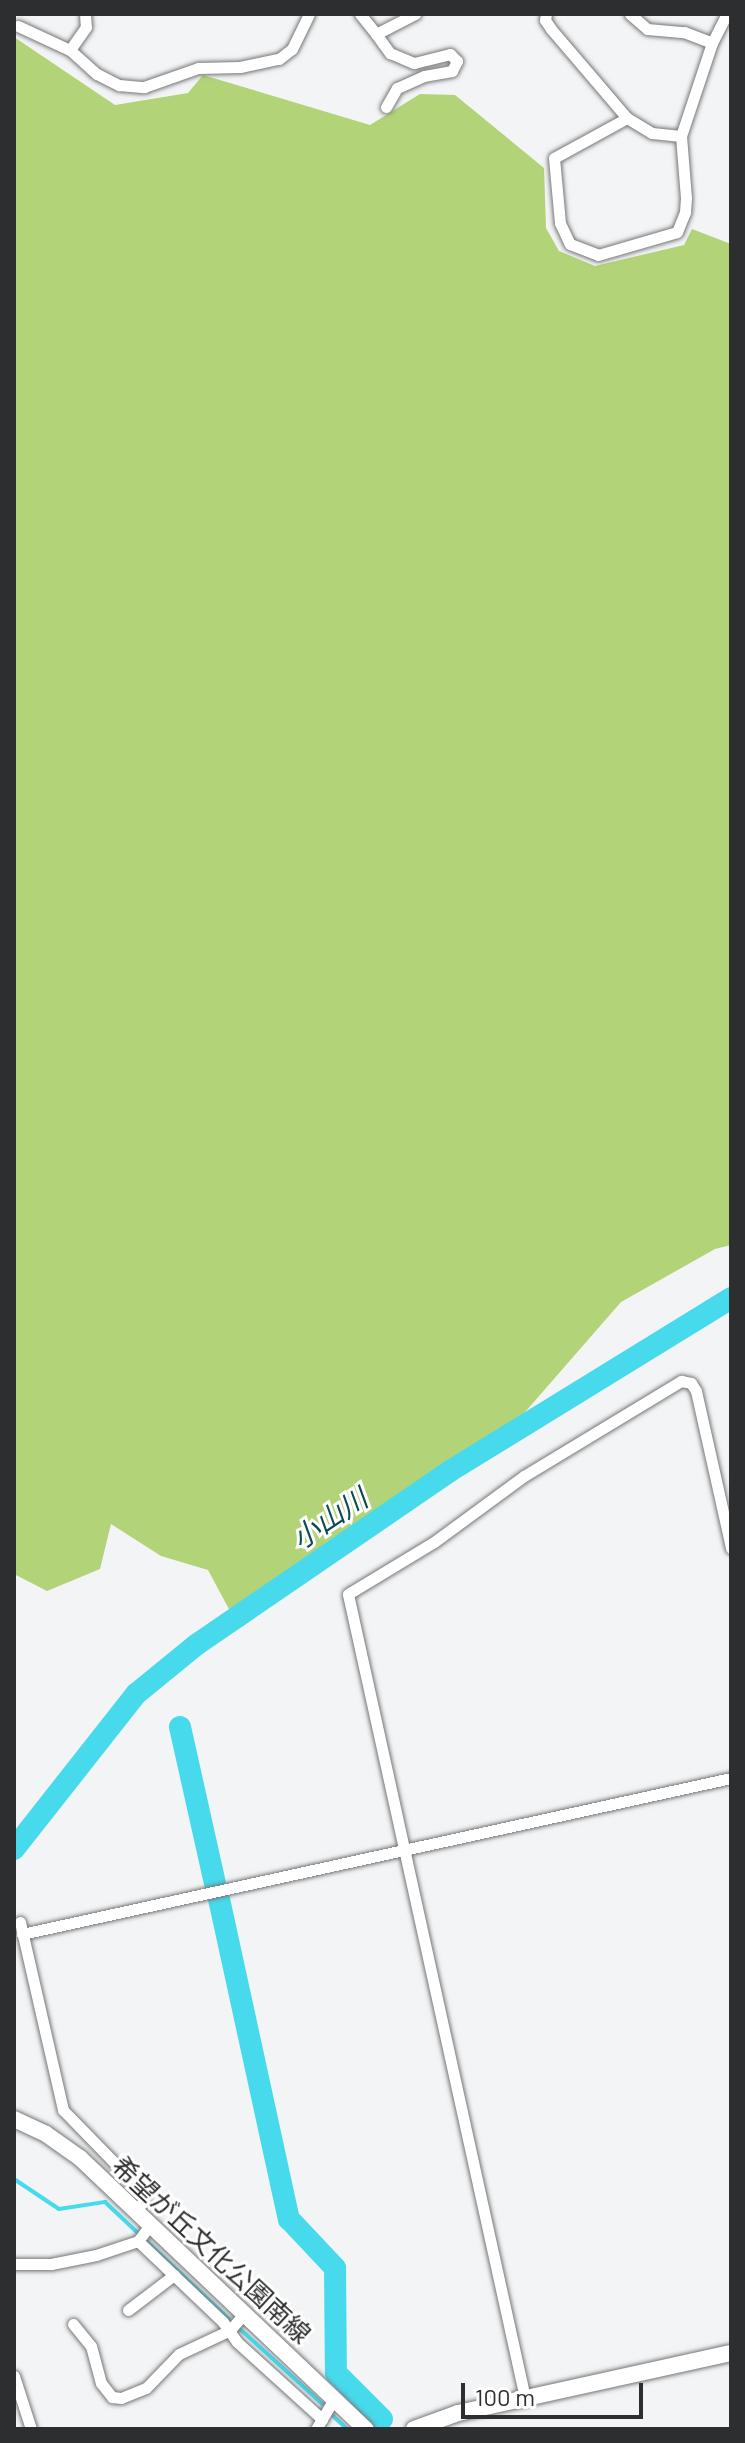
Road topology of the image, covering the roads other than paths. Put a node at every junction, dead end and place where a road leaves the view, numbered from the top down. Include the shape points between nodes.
1 (85, 14) edge
2 (309, 14) edge
3 (360, 14) edge
4 (415, 14) edge
5 (546, 14) edge
6 (630, 14) edge
7 (727, 14) edge
8 (18, 26) dead end
9 (376, 34) junction
10 (712, 43) junction
11 (70, 50) junction
12 (386, 107) dead end
13 (627, 118) junction
14 (681, 136) junction
15 (731, 1548) edge
16 (731, 1778) edge
17 (404, 1850) junction
18 (14, 2119) edge
19 (136, 2210) junction
20 (151, 2224) junction
21 (138, 2241) junction
22 (14, 2264) edge
23 (174, 2275) junction
24 (128, 2310) dead end
25 (245, 2313) junction
26 (73, 2324) dead end
27 (230, 2330) junction
28 (731, 2353) edge
29 (14, 2376) edge
30 (335, 2397) junction
31 (525, 2398) junction
32 (319, 2424) edge
33 (31, 2429) edge
34 (366, 2429) edge
35 (414, 2429) edge

1 - 11 street via 86,27
2 - 11 street via 292,49 279,59 198,68 144,87 119,85 97,74
3 - 9 street
4 - 9 street
5 - 13 street via 551,29
6 - 10 street via 647,29 684,32
7 - 10 street
8 - 11 street
9 - 12 street via 390,53 414,63 450,54 457,61 452,71 397,88
10 - 14 street
13 - 14 street via 652,133
13 - 14 street via 554,158 560,223 570,244 598,255 677,232 686,198
15 - 17 street via 696,1391 681,1381 524,1476 434,1542 352,1589 348,1594
16 - 17 street
17 - 19 street via 21,1928 63,2110 143,2192 144,2201
17 - 31 street
18 - 19 main road, 希望が丘文化公園南線 via 80,2158
19 - 20 main road, 希望が丘文化公園南線
20 - 21 street
20 - 25 main road, 希望が丘文化公園南線
21 - 22 street via 76,2260
21 - 23 street
23 - 24 street
23 - 27 street
25 - 27 street
25 - 30 main road, 希望が丘文化公園南線
26 - 27 street via 91,2346 101,2383 112,2397 121,2398 146,2388 179,2354
27 - 32 street
28 - 31 main road
29 - 33 street
30 - 32 street
30 - 34 main road, 希望が丘文化公園南線
31 - 35 main road

